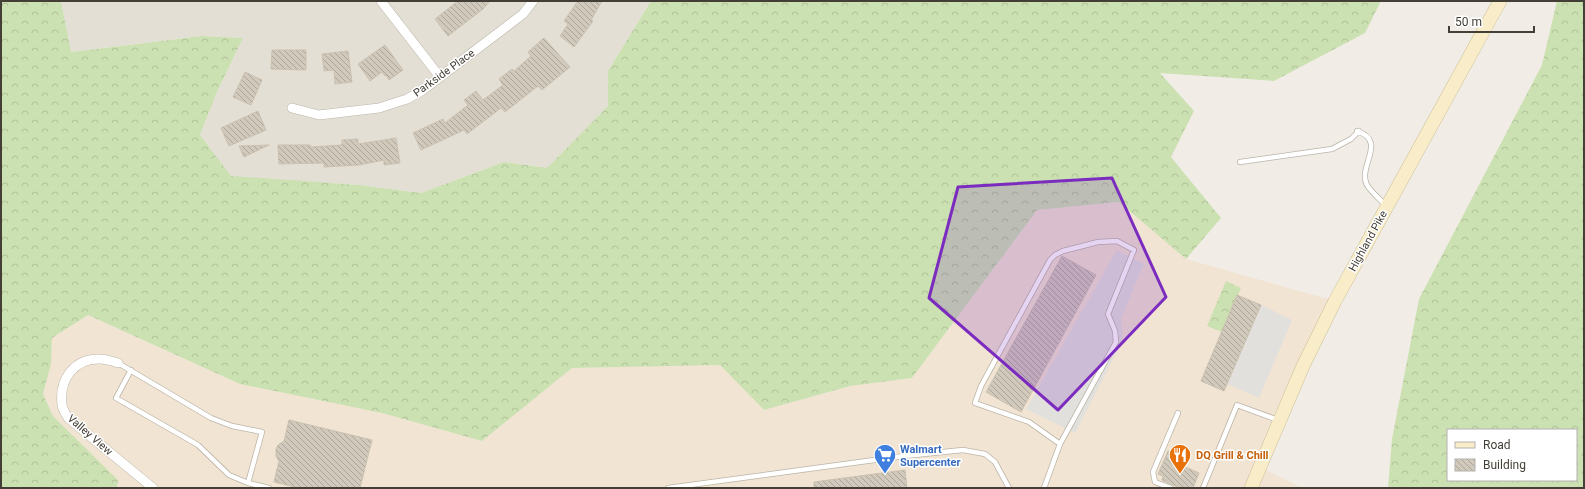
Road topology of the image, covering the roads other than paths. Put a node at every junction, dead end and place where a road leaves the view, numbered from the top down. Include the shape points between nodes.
1 (382, 1) edge
2 (533, 1) edge
3 (1500, 1) edge
4 (440, 77) junction
5 (292, 108) dead end
6 (1240, 162) dead end
7 (1387, 207) junction
8 (118, 363) joint
9 (131, 370) junction
10 (1178, 413) dead end
11 (1280, 420) junction
12 (1060, 444) junction
13 (248, 483) junction
14 (153, 488) edge
15 (269, 488) edge
16 (668, 488) edge
17 (1009, 488) edge
18 (1044, 488) edge
19 (1171, 488) edge
20 (1203, 488) edge
21 (1251, 488) edge

1 - 4 street
2 - 4 street, Parkside Place via 523,14
3 - 7 main road, Highland Pike
4 - 5 street, Parkside Place via 407,99 379,108 319,115
6 - 7 lane via 1332,149 1351,139 1358,131 1364,133 1370,141 1366,184
7 - 11 main road, Highland Pike via 1335,301
8 - 9 lane
8 - 14 street, Valley View via 100,358 84,362 70,371 62,388 62,406 68,418
9 - 13 lane via 116,398 198,445 229,475
9 - 13 lane via 211,418 232,426 262,432
10 - 19 lane via 1153,472 1155,482
11 - 20 lane via 1237,405
11 - 21 main road, Highland Pike
12 - 12 lane via 1116,342 1115,331 1108,314 1134,250 1117,240 1063,251 1050,260 981,386 975,403 1029,422
12 - 18 lane
13 - 15 lane
16 - 17 lane via 963,450 985,454 995,462

